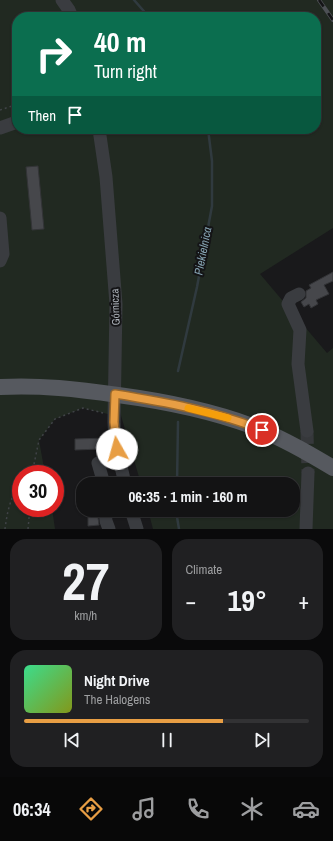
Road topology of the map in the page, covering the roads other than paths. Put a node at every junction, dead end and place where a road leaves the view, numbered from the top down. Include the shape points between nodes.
1 (62, 0) edge
2 (70, 12) edge
3 (12, 124) edge
4 (0, 128) edge
5 (100, 134) edge
6 (0, 218) edge
7 (0, 261) edge
8 (299, 294) dead end
9 (0, 387) edge
10 (115, 394) junction
11 (307, 431) tunnel mouth
12 (98, 463) dead end
13 (333, 468) edge
14 (308, 473) tunnel mouth
15 (102, 477) edge
16 (123, 477) edge
17 (106, 517) edge
18 (133, 517) edge
19 (109, 529) edge
20 (137, 529) edge
21 (306, 529) edge

1 - 2 street
3 - 4 street
5 - 10 street, Górnicza via 106,177 116,304
6 - 7 street via 3,254
8 - 11 street via 291,298 288,304 300,330 298,364
9 - 10 main road via 61,387
10 - 13 main road via 150,399 234,420 271,434
10 - 16 street, Górnicza via 115,440
12 - 15 street
14 - 21 street
17 - 19 street
18 - 20 street

